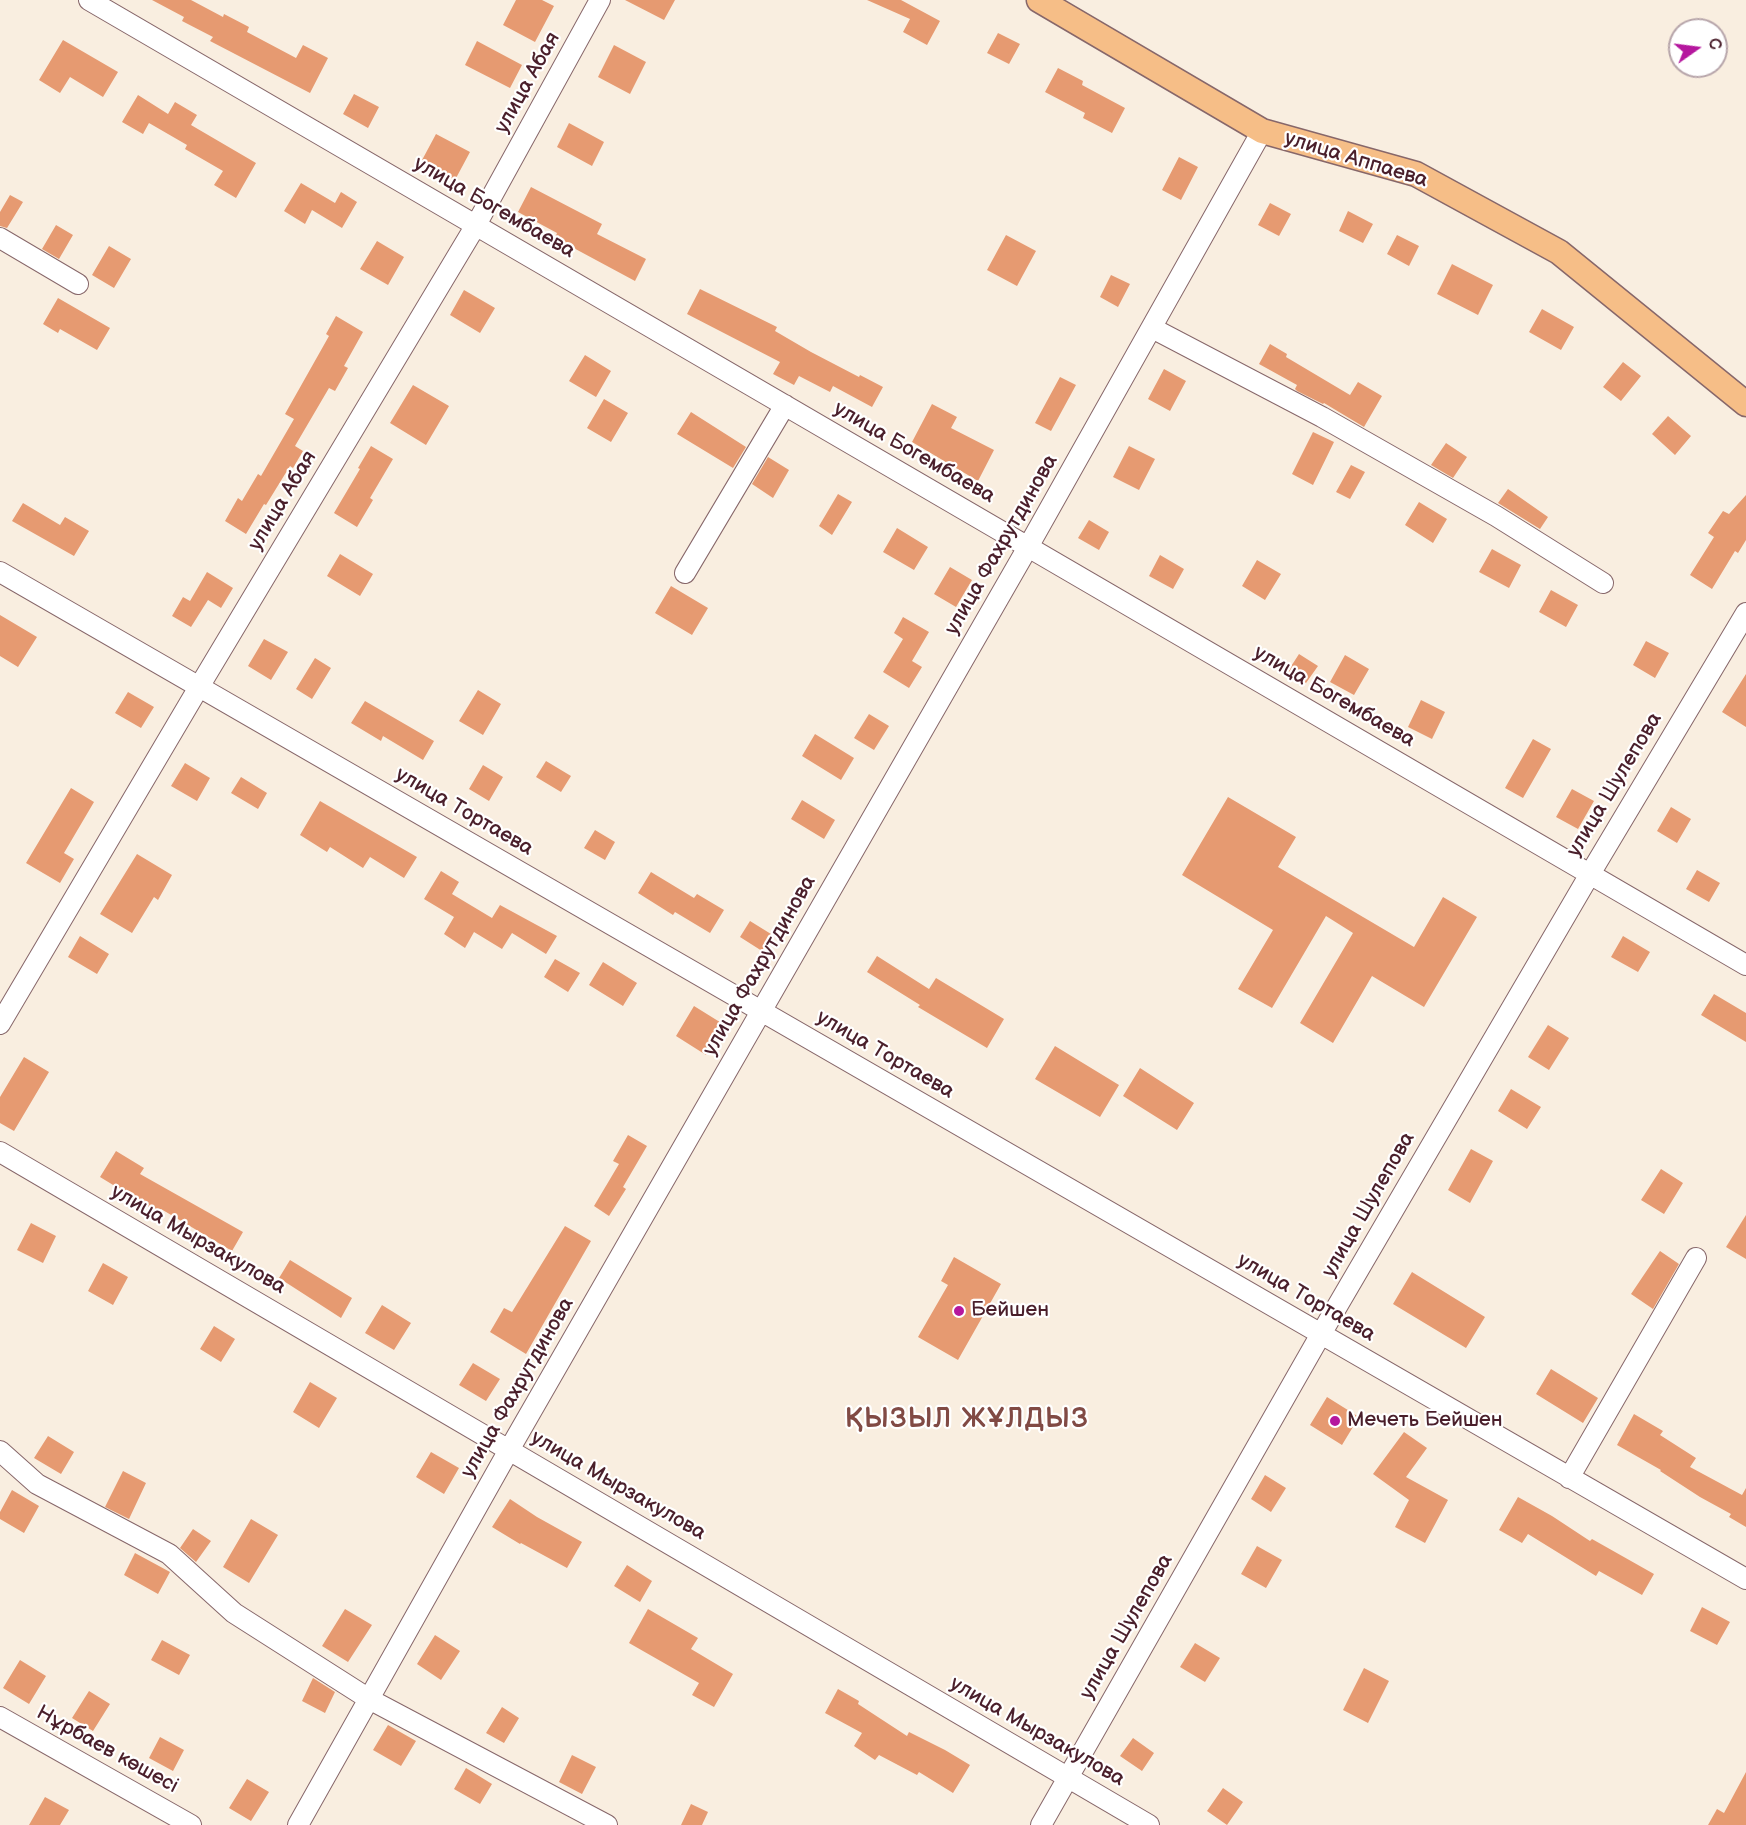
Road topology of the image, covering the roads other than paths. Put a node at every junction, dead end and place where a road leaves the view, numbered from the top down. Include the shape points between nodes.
1 (89, 0) edge
2 (600, 0) edge
3 (1039, 0) edge
4 (1262, 131) junction
5 (476, 225) junction
6 (0, 238) edge
7 (78, 284) dead end
8 (1152, 328) junction
9 (1746, 404) edge
10 (785, 405) junction
11 (1028, 547) junction
12 (0, 573) edge
13 (685, 573) dead end
14 (1602, 583) dead end
15 (1746, 614) edge
16 (199, 687) junction
17 (1590, 874) junction
18 (1746, 965) edge
19 (762, 1012) junction
20 (0, 1024) edge
21 (0, 1152) edge
22 (1696, 1258) dead end
23 (1321, 1334) junction
24 (509, 1450) junction
25 (0, 1451) edge
26 (1569, 1478) junction
27 (1746, 1579) edge
28 (369, 1699) junction
29 (0, 1717) edge
30 (1068, 1778) junction
31 (191, 1825) edge
32 (298, 1825) edge
33 (607, 1825) edge
34 (1041, 1825) edge
35 (1149, 1825) edge

1 - 5 street, улица Богембаева
2 - 5 street, улица Абая
3 - 4 main road, улица Аппаева
4 - 8 street, улица Фахрутдинова
4 - 9 main road, улица Аппаева via 1416,174 1559,252
5 - 10 street, улица Богембаева
5 - 16 street, улица Абая
6 - 7 street
8 - 11 street, улица Фахрутдинова
8 - 14 street via 1322,417 1496,516
10 - 11 street, улица Богембаева
10 - 13 street
11 - 17 street, улица Богембаева
11 - 19 street, улица Фахрутдинова
12 - 16 street, улица Тортаева
15 - 17 street, улица Шулепова
16 - 19 street, улица Тортаева
16 - 20 street, улица Абая
17 - 18 street, улица Богембаева
17 - 23 street, улица Шулепова
19 - 23 street, улица Тортаева
19 - 24 street, улица Фахрутдинова
21 - 24 street, улица Мырзакулова
22 - 26 street
23 - 26 street, улица Тортаева
23 - 30 street, улица Шулепова
24 - 28 street, улица Фахрутдинова
24 - 30 street, улица Мырзакулова
25 - 28 street via 37,1484 169,1554 234,1613
26 - 27 street, улица Тортаева
28 - 32 street, улица Фахрутдинова
28 - 33 street
29 - 31 street, Нұрбаев көшесі
30 - 34 street, улица Шулепова
30 - 35 street, улица Мырзакулова

